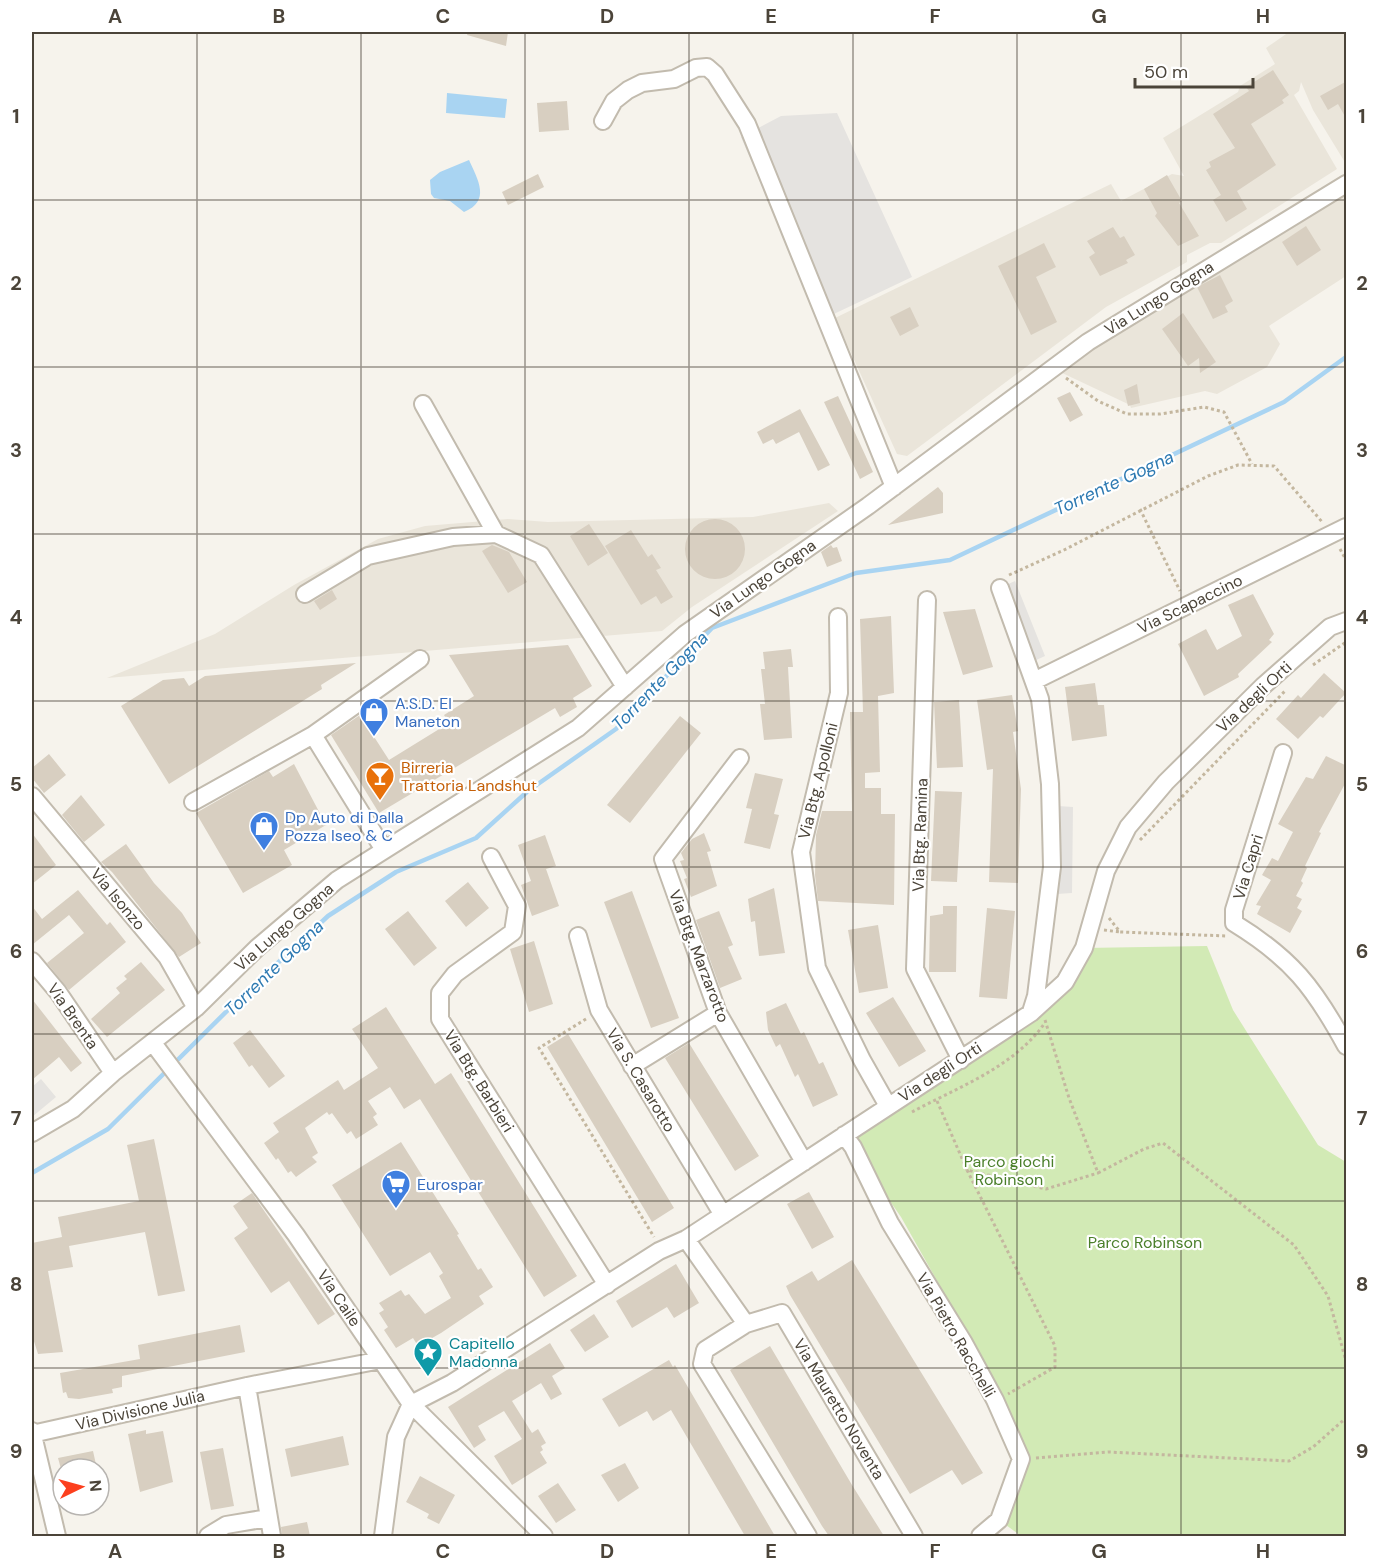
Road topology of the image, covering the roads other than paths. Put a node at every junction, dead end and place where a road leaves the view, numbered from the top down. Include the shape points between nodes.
1 (603, 122) dead end
2 (1347, 184) edge
3 (423, 404) dead end
4 (894, 487) junction
5 (1347, 527) edge
6 (496, 534) junction
7 (1000, 588) road end
8 (305, 594) dead end
9 (927, 600) dead end
10 (838, 618) dead end
11 (1347, 621) edge
12 (420, 659) dead end
13 (1034, 681) junction
14 (625, 687) junction
15 (313, 735) junction
16 (1283, 753) dead end
17 (740, 758) dead end
18 (32, 796) edge
19 (193, 802) dead end
20 (384, 850) junction
21 (491, 857) dead end
22 (578, 936) dead end
23 (32, 961) edge
24 (196, 1008) junction
25 (718, 1013) junction
26 (1031, 1013) junction
27 (1347, 1046) edge
28 (157, 1048) junction
29 (961, 1060) junction
30 (632, 1066) junction
31 (112, 1073) junction
32 (888, 1106) junction
33 (32, 1133) edge
34 (844, 1135) junction
35 (804, 1162) junction
36 (723, 1215) junction
37 (686, 1239) junction
38 (607, 1284) junction
39 (747, 1324) junction
40 (381, 1360) junction
41 (247, 1386) junction
42 (411, 1404) junction
43 (32, 1432) edge
44 (268, 1518) junction
45 (57, 1536) edge
46 (208, 1536) edge
47 (272, 1536) edge
48 (383, 1536) edge
49 (544, 1536) edge
50 (808, 1536) edge
51 (914, 1536) edge
52 (980, 1536) edge

1 - 4 street via 614,101 642,83 675,79 696,68 707,67 715,74 747,124
2 - 4 street, Via Lungo Gogna via 1176,286 1051,368
3 - 6 street
4 - 14 street, Via Lungo Gogna via 685,634
5 - 13 street, Via Scapaccino
6 - 8 street via 453,537 368,556
6 - 14 street via 541,555
7 - 13 street
9 - 29 street, Via Btg. Ramina via 915,969
10 - 32 street, Via Btg. Apolloni via 839,693 801,852 817,968
11 - 26 street, Via degli Orti via 1330,627 1263,686 1166,782 1128,827 1106,871 1084,948 1065,982
12 - 15 street
13 - 26 street via 1040,699 1050,784 1052,867
14 - 20 street, Via Lungo Gogna via 578,728
15 - 19 street
15 - 20 street
16 - 27 street, Via Capri via 1234,910 1234,923 1300,972
17 - 25 street, Via Btg. Marzarotto via 663,859
18 - 24 street, Via Isonzo via 167,957
20 - 24 street, Via Lungo Gogna via 337,880 258,947
21 - 38 street, Via Btg. Barbieri via 517,906 513,932 455,974 440,993 440,1019
22 - 30 street, Via S. Casarotto via 599,1010
23 - 31 street, Via Brenta via 58,992
24 - 28 street, Via Lungo Gogna
25 - 30 street
25 - 35 street, Via Btg. Marzarotto
26 - 29 street, Via degli Orti
28 - 31 street, Via Lungo Gogna
28 - 40 street, Via Caile via 296,1235
29 - 32 street, Via degli Orti
30 - 36 street, Via S. Casarotto
31 - 33 street, Via Lungo Gogna via 73,1109
32 - 34 street, Via degli Orti
34 - 35 street, Via degli Orti
34 - 52 street, Via Pietro Racchelli via 890,1223 964,1343 1021,1459 999,1520
35 - 36 street, Via degli Orti
36 - 37 street, Via degli Orti
37 - 38 street, Via degli Orti
37 - 39 street
38 - 42 street, Via degli Orti via 450,1384
39 - 50 street via 705,1350 702,1364
39 - 51 street, Via Mauretto Noventa via 782,1314
40 - 41 street, Via Divisione Julia
40 - 42 street, Via Caile
41 - 43 street, Via Divisione Julia
41 - 44 street
42 - 48 street via 396,1437
42 - 49 street, Via Caile
43 - 45 street
44 - 46 street via 226,1525
44 - 47 street

